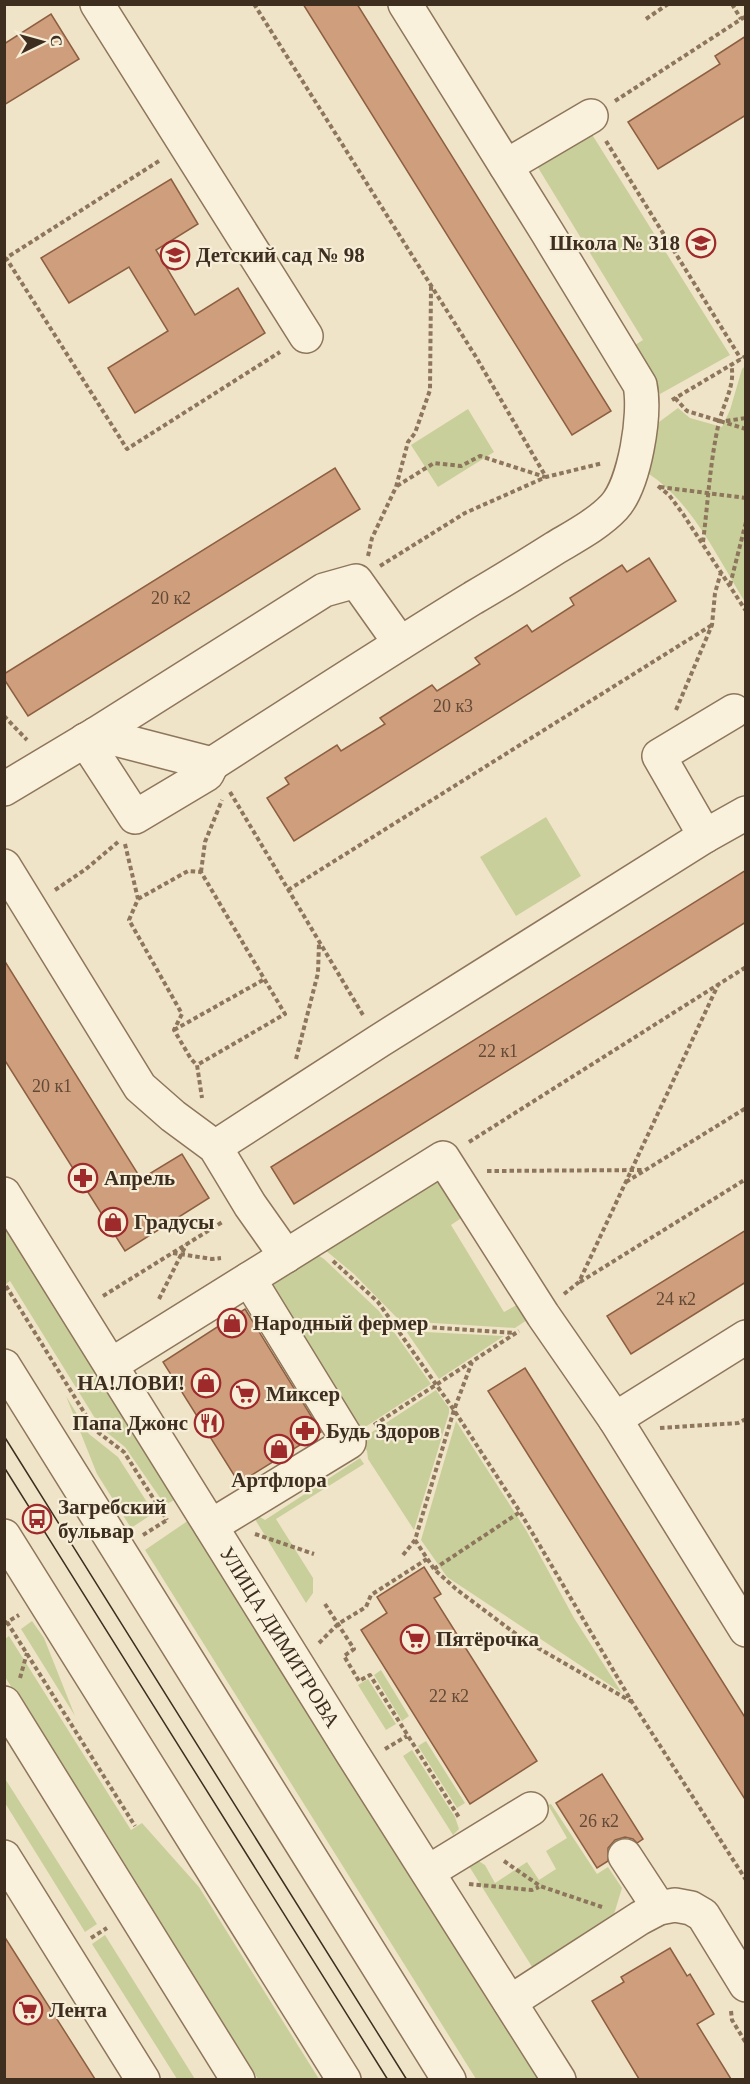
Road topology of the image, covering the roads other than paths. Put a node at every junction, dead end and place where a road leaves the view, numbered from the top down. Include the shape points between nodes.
1 (97, 4) edge
2 (405, 4) edge
3 (591, 116) road end
4 (506, 166) junction
5 (306, 336) road end
6 (400, 643) junction
7 (734, 711) dead end
8 (91, 737) junction
9 (212, 764) junction
10 (4, 789) edge
11 (746, 813) edge
12 (705, 836) junction
13 (4, 866) edge
14 (216, 1147) junction
15 (4, 1194) edge
16 (297, 1249) junction
17 (249, 1279) junction
18 (746, 1337) edge
19 (111, 1365) junction
20 (4, 1366) edge
21 (619, 1425) junction
22 (211, 1526) junction
23 (4, 1536) edge
24 (746, 1630) edge
25 (12, 1693) edge
26 (531, 1809) dead end
27 (625, 1856) dead end
28 (4, 1857) edge
29 (428, 1872) junction
30 (650, 1913) junction
31 (737, 1993) edge
32 (510, 2002) junction
33 (143, 2079) edge
34 (238, 2079) edge
35 (344, 2079) edge
36 (449, 2079) edge
37 (559, 2079) edge

1 - 5 street
2 - 4 street
3 - 4 street
4 - 6 street via 635,375 642,395 642,414 633,462 625,491 599,520
6 - 8 street via 356,580 324,590
6 - 9 street
7 - 12 street via 659,756
8 - 9 street
8 - 9 street via 135,817 146,824 207,774
8 - 10 street
11 - 12 street
12 - 14 street
13 - 14 street via 140,1087
14 - 16 street via 250,1205
15 - 19 street, УЛИЦА ДИМИТРОВА
16 - 17 street
16 - 21 street via 447,1164
17 - 19 street
17 - 22 street via 349,1442
18 - 21 street
19 - 22 street, УЛИЦА ДИМИТРОВА
20 - 36 street
21 - 24 street
22 - 29 street, УЛИЦА ДИМИТРОВА
23 - 35 street
25 - 34 street
26 - 29 street
27 - 30 street
28 - 33 street
29 - 32 street, УЛИЦА ДИМИТРОВА
30 - 31 street via 675,1905 704,1915
30 - 32 street
32 - 37 street, УЛИЦА ДИМИТРОВА

